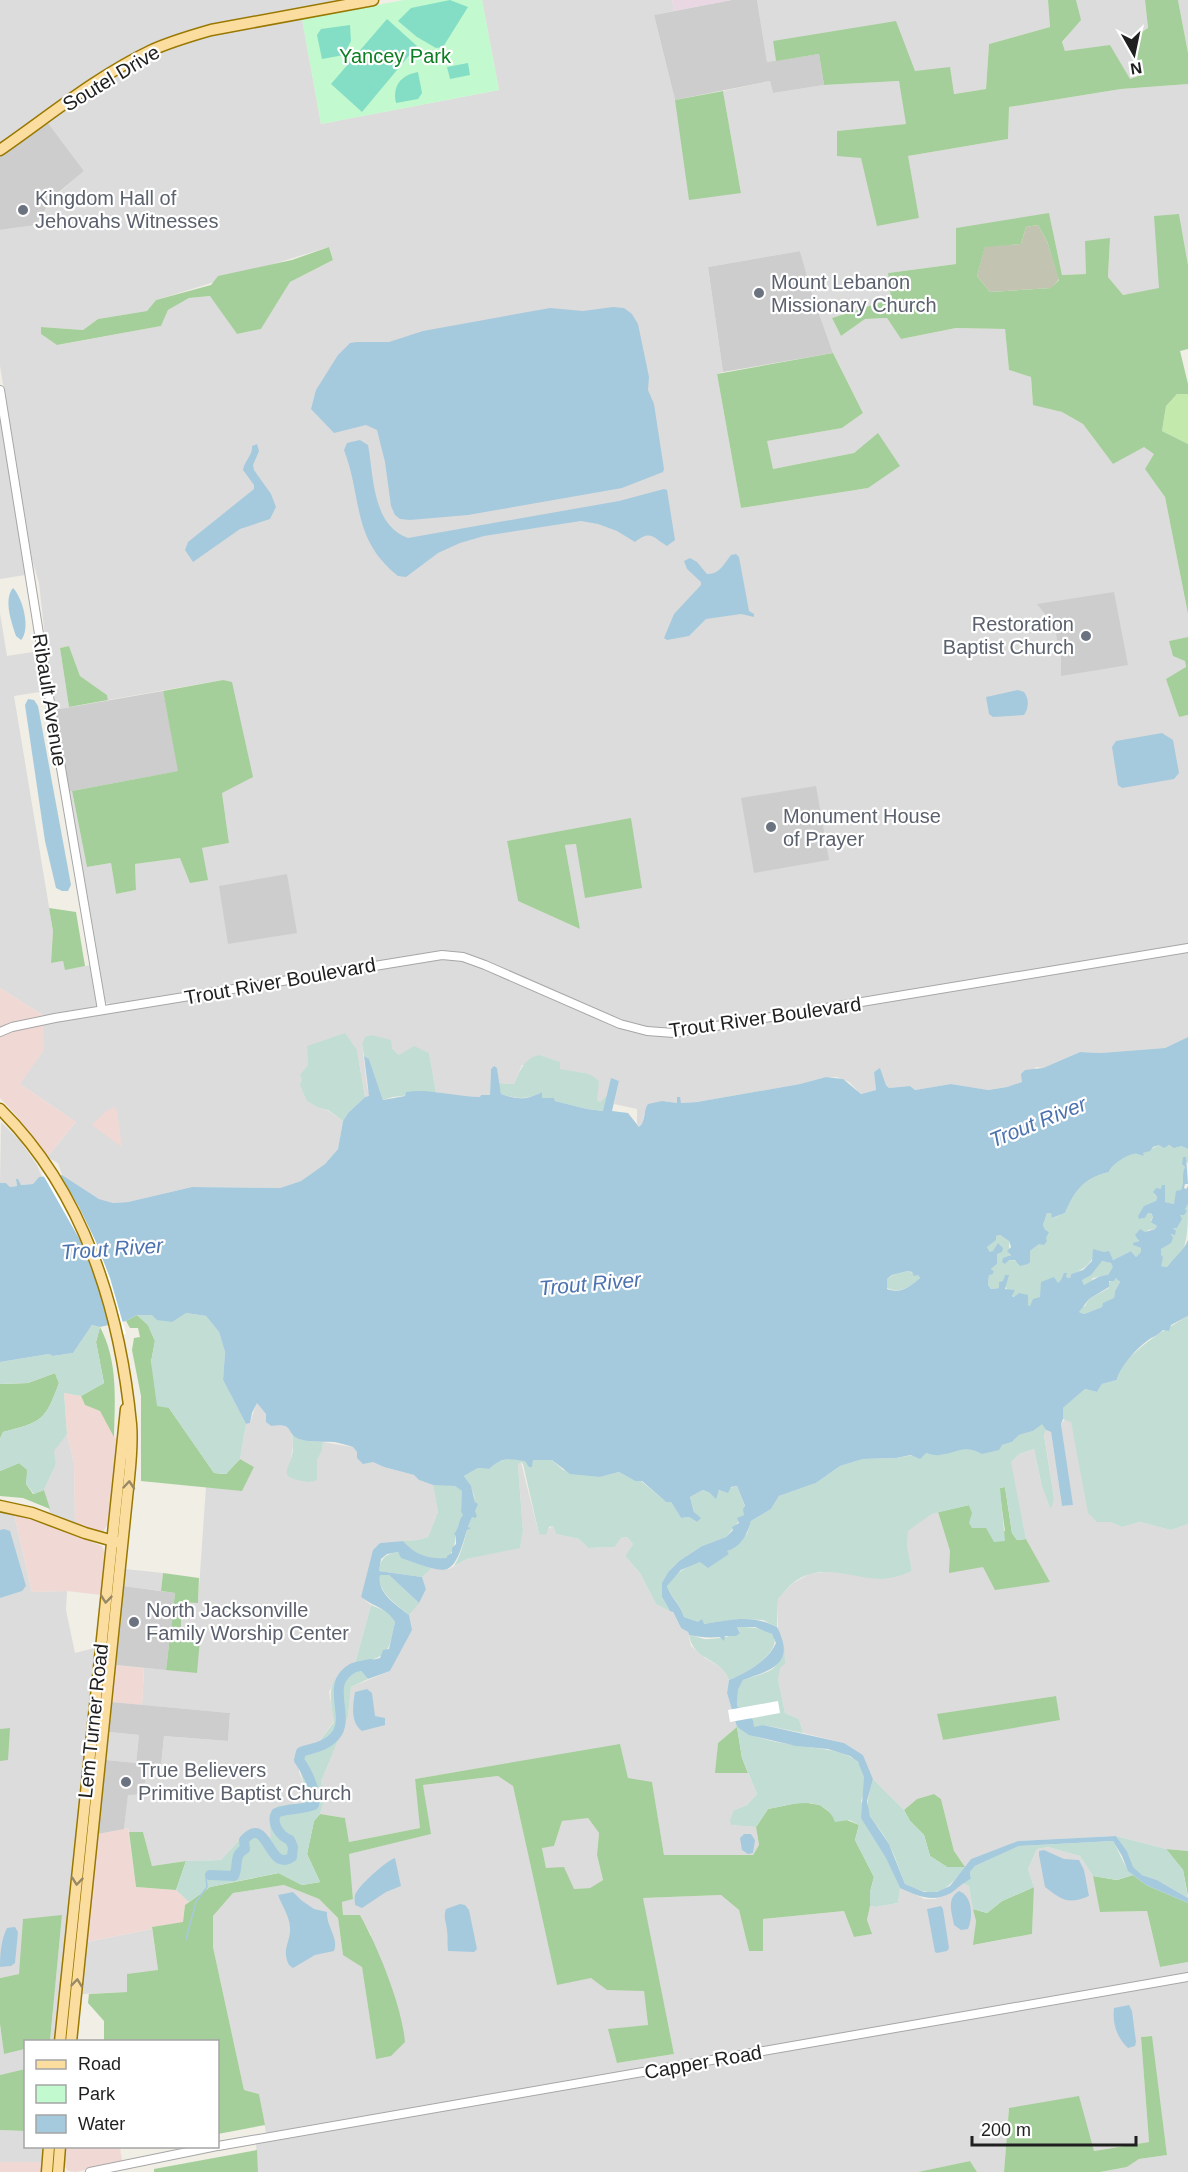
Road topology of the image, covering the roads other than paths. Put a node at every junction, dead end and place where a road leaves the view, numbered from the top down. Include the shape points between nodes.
1 (373, 0) edge
2 (0, 150) edge
3 (0, 390) edge
4 (1188, 948) edge
5 (102, 1010) junction
6 (0, 1032) edge
7 (0, 1109) edge
8 (0, 1506) edge
9 (117, 1542) junction
10 (76, 1944) junction
11 (1188, 1977) edge
12 (60, 2040) edge
13 (71, 2040) edge
14 (219, 2146) edge
15 (49, 2148) edge
16 (60, 2148) edge
17 (207, 2148) edge
18 (47, 2172) edge
19 (58, 2172) edge
20 (90, 2172) edge

1 - 2 main road, Soutel Drive via 211,30 152,50 116,70
3 - 5 street, Ribault Avenue
4 - 5 street, Trout River Boulevard via 674,1033 627,1026 485,965 442,955
5 - 6 street, Trout River Boulevard via 27,1023
7 - 9 main road, Lem Turner Road via 48,1169 78,1222 96,1262 118,1336 127,1400
8 - 9 main road
9 - 10 main road, Lem Turner Road
10 - 12 main road, Lem Turner Road
13 -> 10 main road, Lem Turner Road
11 - 14 street, Capper Road
15 - 18 main road
16 - 19 main road
17 - 20 street, Capper Road

